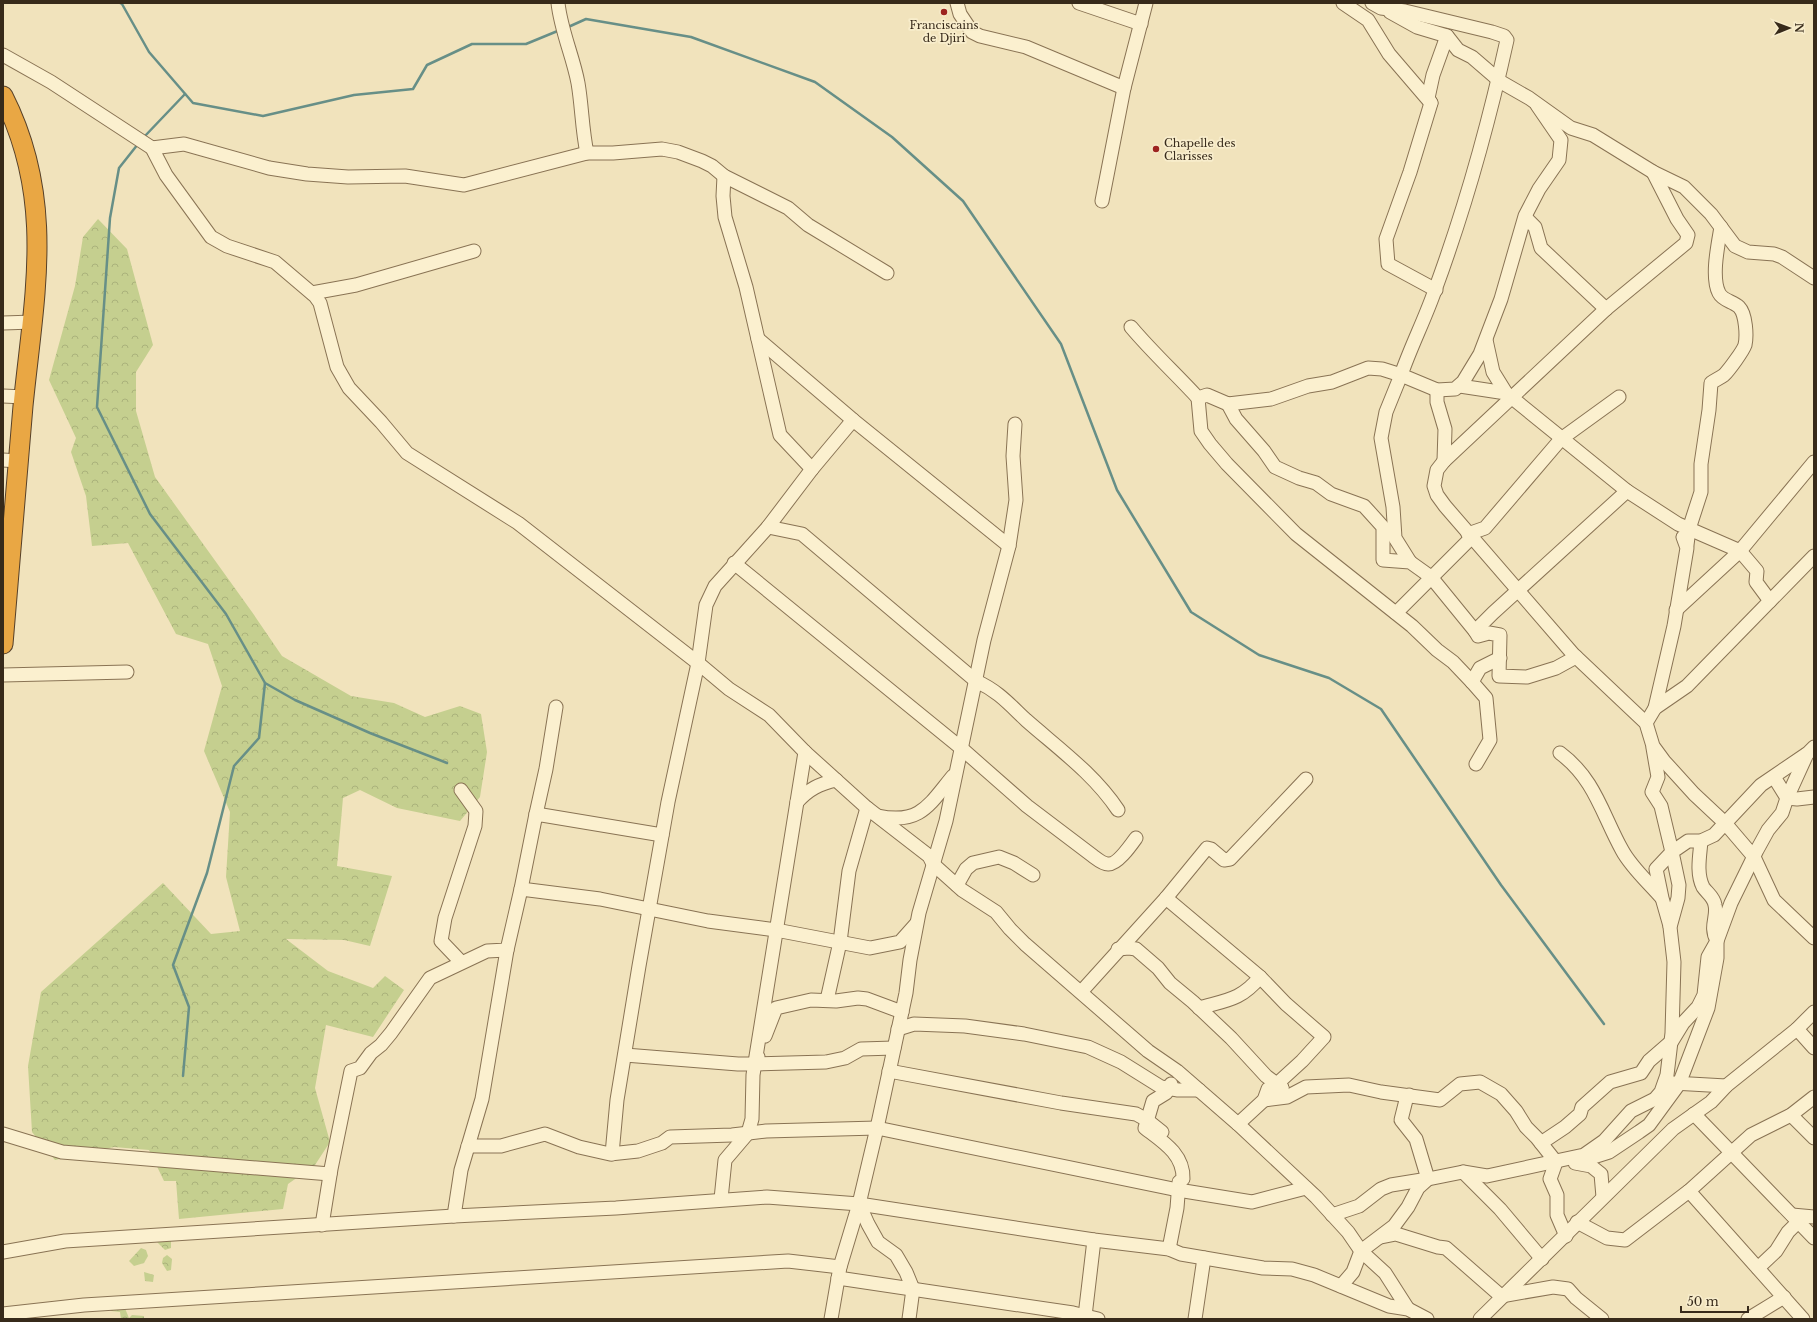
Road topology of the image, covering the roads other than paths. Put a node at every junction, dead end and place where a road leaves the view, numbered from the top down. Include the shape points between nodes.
1 (558, 3) edge
2 (957, 3) edge
3 (1079, 3) edge
4 (1146, 3) edge
5 (1343, 3) edge
6 (1376, 6) edge
7 (1141, 24) junction
8 (1447, 36) junction
9 (3, 55) edge
10 (1498, 79) junction
11 (1124, 88) junction
12 (3, 96) edge
13 (1431, 103) junction
14 (1537, 105) junction
15 (152, 148) junction
16 (587, 153) junction
17 (1653, 172) junction
18 (724, 176) junction
19 (1102, 201) dead end
20 (1526, 218) junction
21 (1721, 227) junction
22 (474, 251) dead end
23 (887, 273) dead end
24 (1814, 278) edge
25 (1436, 290) junction
26 (312, 293) junction
27 (1606, 309) junction
28 (33, 322) junction
29 (3, 323) edge
30 (1131, 327) dead end
31 (1486, 337) junction
32 (758, 339) junction
33 (1401, 375) junction
34 (1460, 386) junction
35 (1437, 390) junction
36 (1508, 395) junction
37 (3, 396) edge
38 (24, 397) junction
39 (1619, 397) dead end
40 (1198, 398) junction
41 (1228, 404) junction
42 (853, 420) junction
43 (1015, 424) dead end
44 (1561, 439) junction
45 (1444, 460) junction
46 (11, 461) edge
47 (1814, 462) edge
48 (812, 469) junction
49 (1627, 491) junction
50 (8, 527) edge
51 (768, 527) junction
52 (1684, 527) junction
53 (1470, 536) junction
54 (1009, 546) junction
55 (1740, 551) junction
56 (1813, 560) edge
57 (1410, 562) junction
58 (734, 563) junction
59 (1431, 577) junction
60 (6, 587) edge
61 (1518, 592) junction
62 (1770, 601) junction
63 (1676, 610) junction
64 (1396, 613) junction
65 (1475, 631) junction
66 (3, 644) edge
67 (1576, 657) junction
68 (1500, 658) junction
69 (698, 663) junction
70 (127, 672) dead end
71 (3, 675) edge
72 (976, 681) junction
73 (1472, 682) junction
74 (556, 707) dead end
75 (1655, 708) junction
76 (1646, 722) junction
77 (1653, 746) junction
78 (961, 748) junction
79 (1811, 750) edge
80 (805, 752) junction
81 (1560, 753) dead end
82 (1476, 764) dead end
83 (955, 773) junction
84 (1774, 777) junction
85 (1306, 778) dead end
86 (836, 780) junction
87 (461, 790) dead end
88 (1814, 797) edge
89 (1787, 798) junction
90 (797, 802) junction
91 (1118, 810) dead end
92 (872, 812) junction
93 (536, 814) junction
94 (1725, 823) junction
95 (662, 835) junction
96 (1136, 838) dead end
97 (1701, 841) junction
98 (1672, 852) junction
99 (1754, 857) junction
100 (933, 864) junction
101 (1033, 875) dead end
102 (957, 885) junction
103 (522, 890) junction
104 (1166, 898) junction
105 (1662, 898) junction
106 (649, 910) junction
107 (917, 923) junction
108 (1670, 926) junction
109 (776, 930) junction
110 (1814, 938) edge
111 (1717, 941) junction
112 (840, 942) junction
113 (891, 944) junction
114 (1118, 949) junction
115 (507, 950) junction
116 (910, 960) junction
117 (462, 962) junction
118 (1260, 977) junction
119 (1081, 992) junction
120 (827, 1000) junction
121 (1199, 1008) junction
122 (902, 1012) junction
123 (1814, 1012) edge
124 (898, 1029) junction
125 (1797, 1029) junction
126 (1672, 1041) junction
127 (894, 1048) junction
128 (1814, 1048) edge
129 (625, 1055) junction
130 (756, 1064) junction
131 (889, 1070) junction
132 (1177, 1071) junction
133 (1665, 1083) junction
134 (1679, 1084) junction
135 (1726, 1086) junction
136 (1282, 1088) junction
137 (1168, 1089) junction
138 (1198, 1090) junction
139 (1409, 1095) junction
140 (1814, 1097) edge
141 (1264, 1100) junction
142 (1694, 1114) junction
143 (1791, 1115) junction
144 (1147, 1120) junction
145 (1682, 1122) junction
146 (1238, 1124) junction
147 (877, 1128) junction
148 (1162, 1132) dead end
149 (1640, 1132) junction
150 (748, 1133) junction
151 (3, 1134) edge
152 (1814, 1138) edge
153 (1541, 1143) junction
154 (468, 1146) junction
155 (1731, 1152) junction
156 (612, 1154) junction
157 (1560, 1161) junction
158 (1463, 1172) junction
159 (330, 1174) junction
160 (1428, 1179) junction
161 (1306, 1188) junction
162 (1178, 1190) junction
163 (1689, 1191) junction
164 (1603, 1197) junction
165 (721, 1199) junction
166 (859, 1204) junction
167 (1332, 1215) junction
168 (454, 1216) junction
169 (1814, 1217) edge
170 (1795, 1218) junction
171 (1577, 1222) junction
172 (322, 1225) junction
173 (1566, 1236) junction
174 (1380, 1237) junction
175 (1814, 1238) edge
176 (1094, 1240) junction
177 (1169, 1249) junction
178 (1361, 1251) junction
179 (3, 1252) edge
180 (1204, 1258) junction
181 (1542, 1259) junction
182 (1758, 1268) junction
183 (839, 1272) junction
184 (1340, 1286) junction
185 (913, 1289) junction
186 (1501, 1296) junction
187 (1784, 1297) junction
188 (1408, 1309) junction
189 (3, 1314) edge
190 (1085, 1316) junction
191 (831, 1319) edge
192 (909, 1319) edge
193 (1098, 1319) edge
194 (1195, 1319) edge
195 (1427, 1319) edge
196 (1480, 1319) edge
197 (1602, 1319) edge
198 (1748, 1319) edge
199 (1803, 1319) edge

1 - 16 street via 565,39 578,82 582,130
2 - 11 street via 964,21 972,32 1026,47
3 - 7 street
4 - 7 street
5 - 13 street via 1368,20 1389,54
6 - 8 street via 1417,27
6 - 10 street via 1432,17 1504,36 1507,40
7 - 11 street
8 - 10 street via 1458,50 1472,57
8 - 13 street via 1433,75 1428,98
9 - 15 street via 51,82
10 - 14 street
10 - 25 street via 1474,168
11 - 19 street
12 - 28 highway via 23,142 33,187 38,269
13 - 25 street via 1386,239 1386,259 1392,267
14 - 17 street via 1571,128 1593,135
14 - 20 street via 1561,140 1561,153 1539,189
15 - 16 street via 184,144 269,168 307,174 348,177 405,176 464,185
15 - 26 street via 166,175 211,237 227,246 275,262
16 - 18 street via 662,150 678,152 712,166
17 - 21 street via 1684,187
17 - 27 street via 1688,239
18 - 23 street via 788,208 808,225
18 - 32 street via 725,217
20 - 27 street via 1534,227 1541,248
20 - 31 street via 1503,293
21 - 24 street via 1735,246 1748,252 1778,255
21 - 52 street via 1716,256 1716,281 1719,294 1739,306 1743,314 1746,323 1745,346 1723,376 1711,383 1701,464 1701,492
22 - 26 street via 356,285
25 - 33 street
26 - 69 street via 320,303 337,368 349,388 407,454 518,523
27 - 36 street
28 - 29 street
28 - 38 highway
30 - 40 street
31 - 34 street via 1480,354
31 - 36 street via 1493,372
32 - 42 street
32 - 48 street via 780,435
33 - 35 street
33 - 41 street via 1368,368 1332,382 1308,386 1271,399
33 - 57 street via 1386,412 1381,438 1392,499 1395,538
34 - 35 street
34 - 36 street
35 - 45 street via 1437,402 1445,429
36 - 44 street
36 - 45 street
37 - 38 street
38 - 46 highway
39 - 44 street
40 - 41 street via 1207,395
40 - 64 street via 1201,431 1227,464 1296,534
41 - 57 street via 1236,419 1275,467 1316,483 1331,494 1364,506 1383,527 1383,560
42 - 48 street
42 - 54 street
43 - 54 street via 1013,456 1016,500
44 - 49 street
44 - 53 street via 1485,528
45 - 53 street via 1437,470 1434,486 1437,495
46 - 50 highway
47 - 55 street
48 - 51 street
49 - 52 street
49 - 61 street
50 - 60 highway
51 - 58 street
51 - 72 street via 802,534
52 - 55 street
52 - 63 street via 1687,545
53 - 59 street
53 - 61 street
54 - 72 street
55 - 62 street via 1757,571 1756,582
55 - 63 street
56 - 62 street
57 - 59 street
58 - 69 street via 715,586 706,605
58 - 78 street
59 - 64 street
59 - 65 street
60 - 66 highway
61 - 65 street
61 - 67 street
62 - 75 street via 1687,686
63 - 75 street
64 - 73 street via 1453,662
65 - 68 street via 1478,636 1489,633 1500,635
67 - 68 street via 1556,668 1527,677 1499,676
67 - 76 street
68 - 73 street via 1480,668
69 - 80 street via 729,689 769,715
69 - 95 street
70 - 71 street
72 - 78 street
72 - 91 street via 992,688 1095,780
73 - 82 street via 1486,698 1490,740
74 - 93 street
75 - 76 street
76 - 77 street
77 - 94 street via 1694,794
77 - 98 street via 1658,777 1652,792 1661,806
78 - 83 street
78 - 96 street via 1027,806 1103,863 1112,863
79 - 84 street
79 - 89 street
80 - 86 street
80 - 90 street
81 - 105 street via 1586,778 1623,852
83 - 92 street via 927,808 914,815 902,819
83 - 100 street via 946,821
84 - 89 street
84 - 94 street via 1761,786
85 - 104 street via 1230,858 1224,860 1207,848
86 - 90 street via 807,791
86 - 92 street
87 - 117 street via 476,811 475,826 444,918 441,941
88 - 89 street
89 - 99 street via 1782,813 1768,830
90 - 109 street
92 - 100 street via 929,856
92 - 112 street via 849,871
93 - 95 street
93 - 103 street
94 - 97 street via 1714,835
94 - 99 street
95 - 106 street
97 - 98 street via 1688,842
97 - 111 street via 1699,874 1703,887 1716,906 1714,928
98 - 105 street via 1656,869
98 - 108 street via 1679,885
99 - 110 street via 1774,900
99 - 111 street via 1734,896
100 - 102 street
100 - 107 street
101 - 102 street via 999,857 973,863 966,869
102 - 119 street via 996,912 1025,944
103 - 106 street via 600,899
103 - 115 street
104 - 114 street
104 - 118 street
105 - 108 street
106 - 109 street
106 - 129 street
107 - 113 street via 900,942
107 - 116 street
108 - 126 street via 1674,962
109 - 112 street
109 - 130 street
111 - 126 street via 1708,957 1704,995
111 - 134 street via 1717,958 1708,1008
112 - 113 street via 870,948
112 - 120 street
113 - 116 street
114 - 119 street
114 - 121 street via 1136,949
115 - 117 street via 487,951
115 - 154 street via 482,1099
116 - 122 street
117 - 159 street via 430,978 386,1039 371,1052 360,1068 351,1071
118 - 121 street via 1248,991 1238,997
118 - 136 street via 1324,1037 1279,1082
119 - 132 street via 1148,1051
120 - 122 street via 867,999
120 - 130 street via 811,1000 776,1008
121 - 136 street via 1266,1076
122 - 124 street
123 - 125 street
124 - 127 street
124 - 137 street via 914,1024 965,1026 1024,1034 1088,1047 1121,1062
125 - 128 street
125 - 135 street
126 - 133 street
126 - 153 street via 1649,1061 1641,1073 1610,1082 1582,1107 1580,1114
127 - 130 street via 861,1049 845,1058 826,1062
127 - 131 street
129 - 130 street
129 - 156 street via 617,1100
130 - 150 street via 753,1074 752,1120
131 - 144 street via 1061,1103 1136,1114
131 - 147 street
132 - 137 street
132 - 138 street
133 - 134 street
133 - 157 street via 1655,1099 1631,1111 1595,1149 1584,1155
134 - 135 street
134 - 149 street via 1649,1125
135 - 142 street via 1711,1102
136 - 141 street via 1268,1090
137 - 138 street
137 - 144 street via 1153,1101
138 - 146 street
139 - 141 street via 1349,1085 1306,1087 1287,1097
139 - 153 street via 1440,1100 1460,1084 1480,1082 1501,1094
139 - 160 street via 1401,1120 1416,1139
140 - 143 street
141 - 146 street
142 - 145 street
142 - 155 street
143 - 152 street
143 - 155 street via 1751,1135
144 - 148 street
144 - 162 street via 1145,1128 1173,1149 1178,1159 1183,1174
145 - 149 street
145 - 164 street
146 - 161 street
147 - 150 street via 766,1130
147 - 162 street
147 - 166 street
149 - 157 street via 1608,1152 1588,1159
150 - 156 street via 670,1137 662,1143 638,1151
150 - 165 street via 725,1160
151 - 159 street via 62,1152
153 - 157 street
154 - 156 street via 501,1146 545,1134 578,1147
154 - 168 street via 461,1170
155 - 163 street
155 - 170 street
157 - 158 street via 1487,1176
157 - 164 street via 1591,1166 1601,1174
157 - 173 street via 1550,1179 1557,1195 1557,1215
158 - 160 street
158 - 181 street via 1500,1209
159 - 172 street
160 - 167 street via 1386,1187 1359,1206
160 - 174 street via 1418,1188 1394,1226
161 - 162 street via 1252,1202
161 - 167 street
162 - 177 street via 1178,1208
163 - 171 street via 1625,1240 1607,1238
163 - 182 street
164 - 171 street
165 - 166 street via 767,1197
165 - 168 street via 616,1208
166 - 176 street
166 - 183 street
166 - 185 street via 878,1242 896,1255
167 - 178 street
168 - 172 street
169 - 170 street
170 - 175 street
170 - 182 street via 1776,1251
171 - 173 street
172 - 179 street via 65,1241
173 - 181 street
174 - 178 street
174 - 186 street via 1396,1234 1446,1248
176 - 177 street
176 - 190 street
177 - 180 street via 1180,1254
178 - 184 street via 1353,1272
178 - 188 street via 1385,1273
180 - 184 street via 1263,1268 1292,1269
180 - 194 street
181 - 186 street
182 - 187 street
183 - 185 street
183 - 189 street via 788,1261 84,1305
183 - 191 street
184 - 188 street via 1389,1306
185 - 190 street
185 - 192 street
186 - 196 street
186 - 197 street via 1553,1288 1568,1289
187 - 198 street
187 - 199 street
188 - 195 street
190 - 193 street

